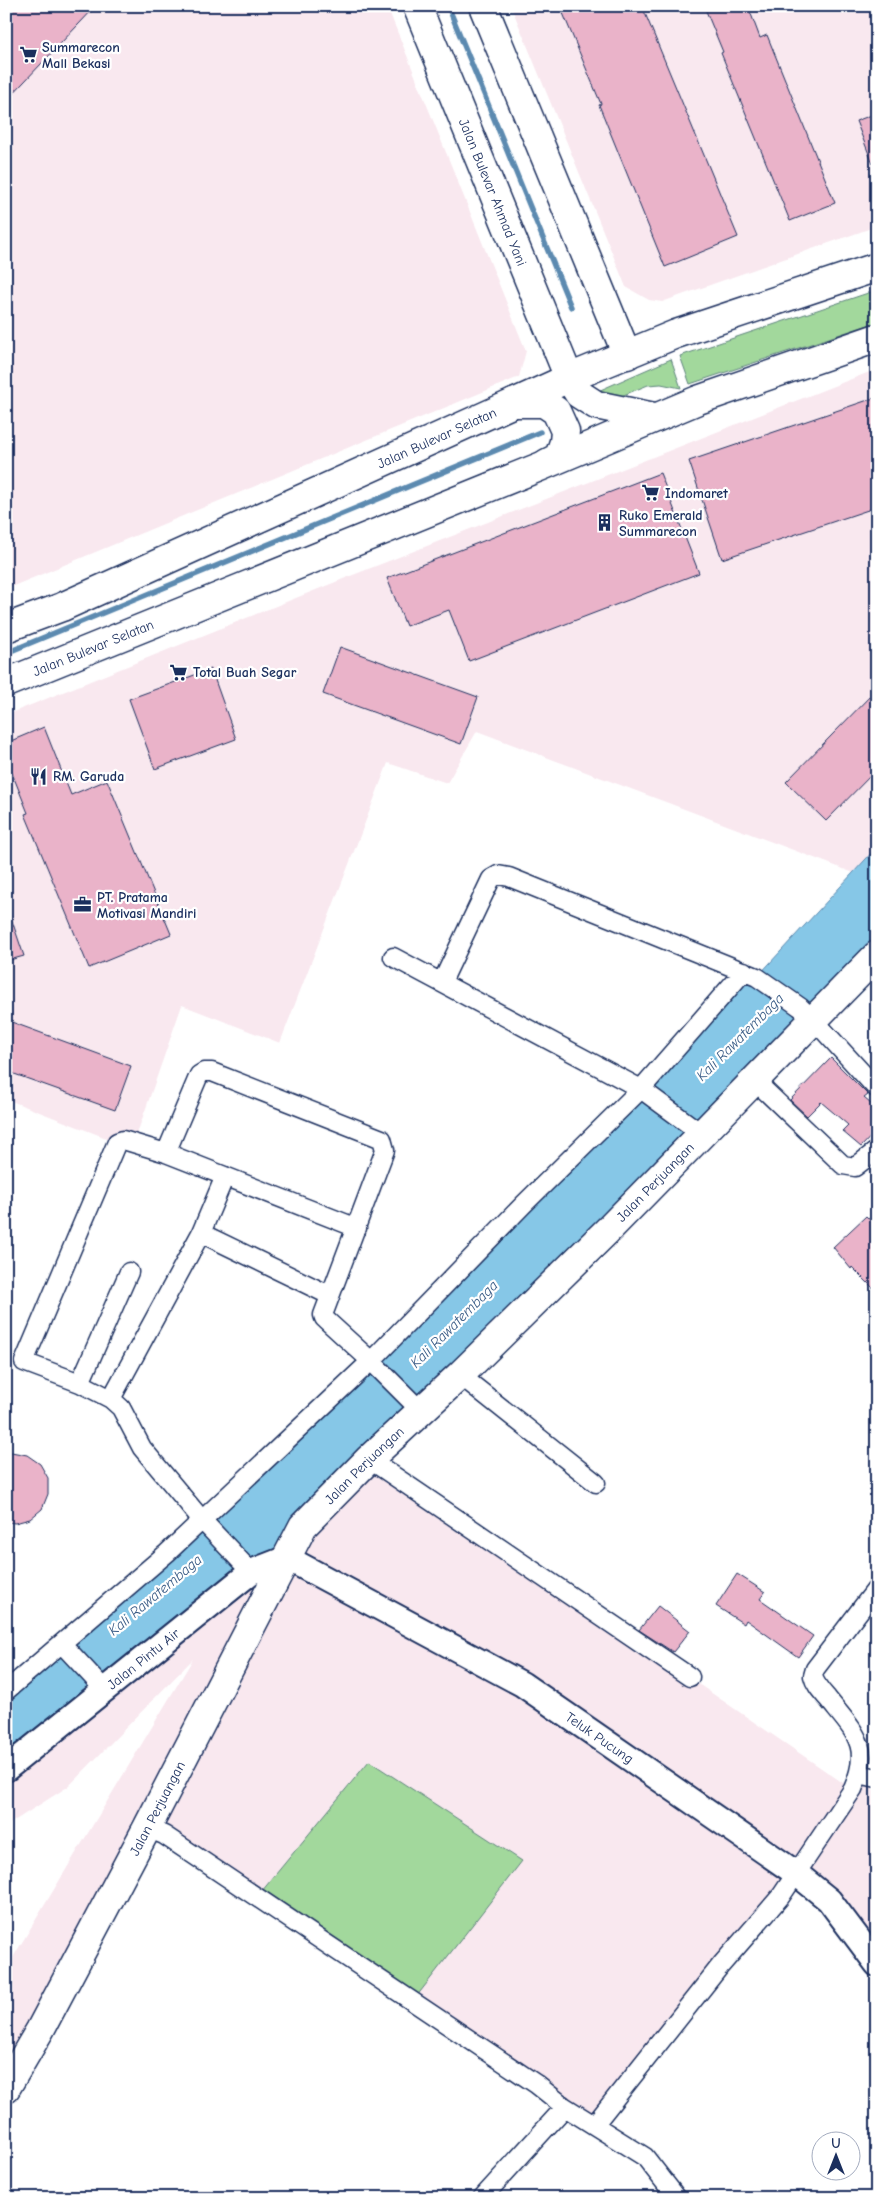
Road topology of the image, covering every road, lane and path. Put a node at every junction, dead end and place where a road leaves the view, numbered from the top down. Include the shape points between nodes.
1 (417, 6) edge
2 (483, 6) edge
3 (877, 267) edge
4 (612, 321) junction
5 (877, 338) edge
6 (558, 353) junction
7 (627, 355) junction
8 (569, 378) junction
9 (512, 403) junction
10 (654, 417) junction
11 (542, 466) junction
12 (6, 628) edge
13 (6, 683) edge
14 (877, 955) edge
15 (393, 957) dead end
16 (751, 974) junction
17 (442, 982) junction
18 (806, 1013) junction
19 (754, 1080) junction
20 (877, 1089) edge
21 (647, 1094) junction
22 (694, 1128) junction
23 (877, 1150) edge
24 (166, 1153) junction
25 (225, 1176) junction
26 (357, 1228) junction
27 (201, 1233) junction
28 (129, 1272) dead end
29 (330, 1295) junction
30 (374, 1364) junction
31 (460, 1375) junction
32 (80, 1383) junction
33 (111, 1399) junction
34 (415, 1405) junction
35 (369, 1459) junction
36 (596, 1483) dead end
37 (202, 1520) junction
38 (287, 1558) junction
39 (251, 1572) junction
40 (877, 1588) edge
41 (66, 1648) junction
42 (690, 1677) dead end
43 (98, 1684) junction
44 (6, 1691) edge
45 (6, 1769) edge
46 (860, 1774) junction
47 (877, 1778) edge
48 (147, 1828) junction
49 (797, 1874) junction
50 (877, 1964) edge
51 (6, 2088) edge
52 (565, 2106) junction
53 (594, 2126) junction
54 (482, 2198) edge
55 (677, 2198) edge

1 - 6 main road, Jalan Bulevar Ahmad Yani
2 - 4 main road
3 - 7 main road, Jalan Bulevar Selatan via 676,334
4 - 6 main road via 612,333 606,344 588,354 570,356
4 - 7 main road
5 - 10 main road, Jalan Bulevar Selatan
6 - 8 main road, Jalan Bulevar Ahmad Yani
7 - 8 main road, Jalan Bulevar Selatan
8 - 9 main road, Jalan Bulevar Selatan
8 - 10 main road, Jalan Bulevar Ahmad Yani via 579,394 596,405
9 - 11 main road via 544,403 556,411 564,431 564,442 559,457
9 - 12 main road, Jalan Bulevar Selatan via 62,607
10 - 11 main road, Jalan Bulevar Selatan
11 - 13 main road, Jalan Bulevar Selatan
14 - 18 main road, Jalan Perjuangan
15 - 17 street
16 - 17 street via 498,875 491,879
16 - 18 street
16 - 21 street
17 - 21 street
18 - 19 main road, Jalan Perjuangan
18 - 20 street
19 - 22 main road, Jalan Perjuangan
19 - 23 street via 843,1165 855,1167
21 - 22 street
21 - 30 street via 524,1204
22 - 31 main road, Jalan Perjuangan
24 - 25 street
24 - 26 street via 199,1075 212,1072 221,1075 382,1139 385,1150
24 - 32 street via 129,1140 117,1142 24,1362
25 - 26 street
25 - 27 street
26 - 29 street
27 - 29 street
27 - 33 street
28 - 32 street
29 - 30 street via 324,1318
30 - 34 street
30 - 37 street
31 - 34 main road, Jalan Perjuangan
31 - 36 street
32 - 33 street
33 - 37 street via 122,1408 142,1448
34 - 35 main road, Jalan Perjuangan
35 - 38 main road, Jalan Perjuangan via 303,1526
35 - 42 street
37 - 39 street
37 - 41 street
38 - 39 street, Jalan Pintu Air
38 - 48 main road, Jalan Perjuangan
38 - 49 street, Teluk Pucung via 522,1684
39 - 43 street, Jalan Pintu Air
40 - 46 street via 813,1676 860,1741
41 - 43 street
41 - 44 street
43 - 45 street, Jalan Pintu Air
46 - 47 street
46 - 49 street
48 - 51 main road, Jalan Perjuangan
48 - 52 street via 164,1835
49 - 50 street, Teluk Pucung via 829,1900
49 - 53 street via 721,1964
52 - 53 street
52 - 54 street
53 - 55 street via 645,2157

